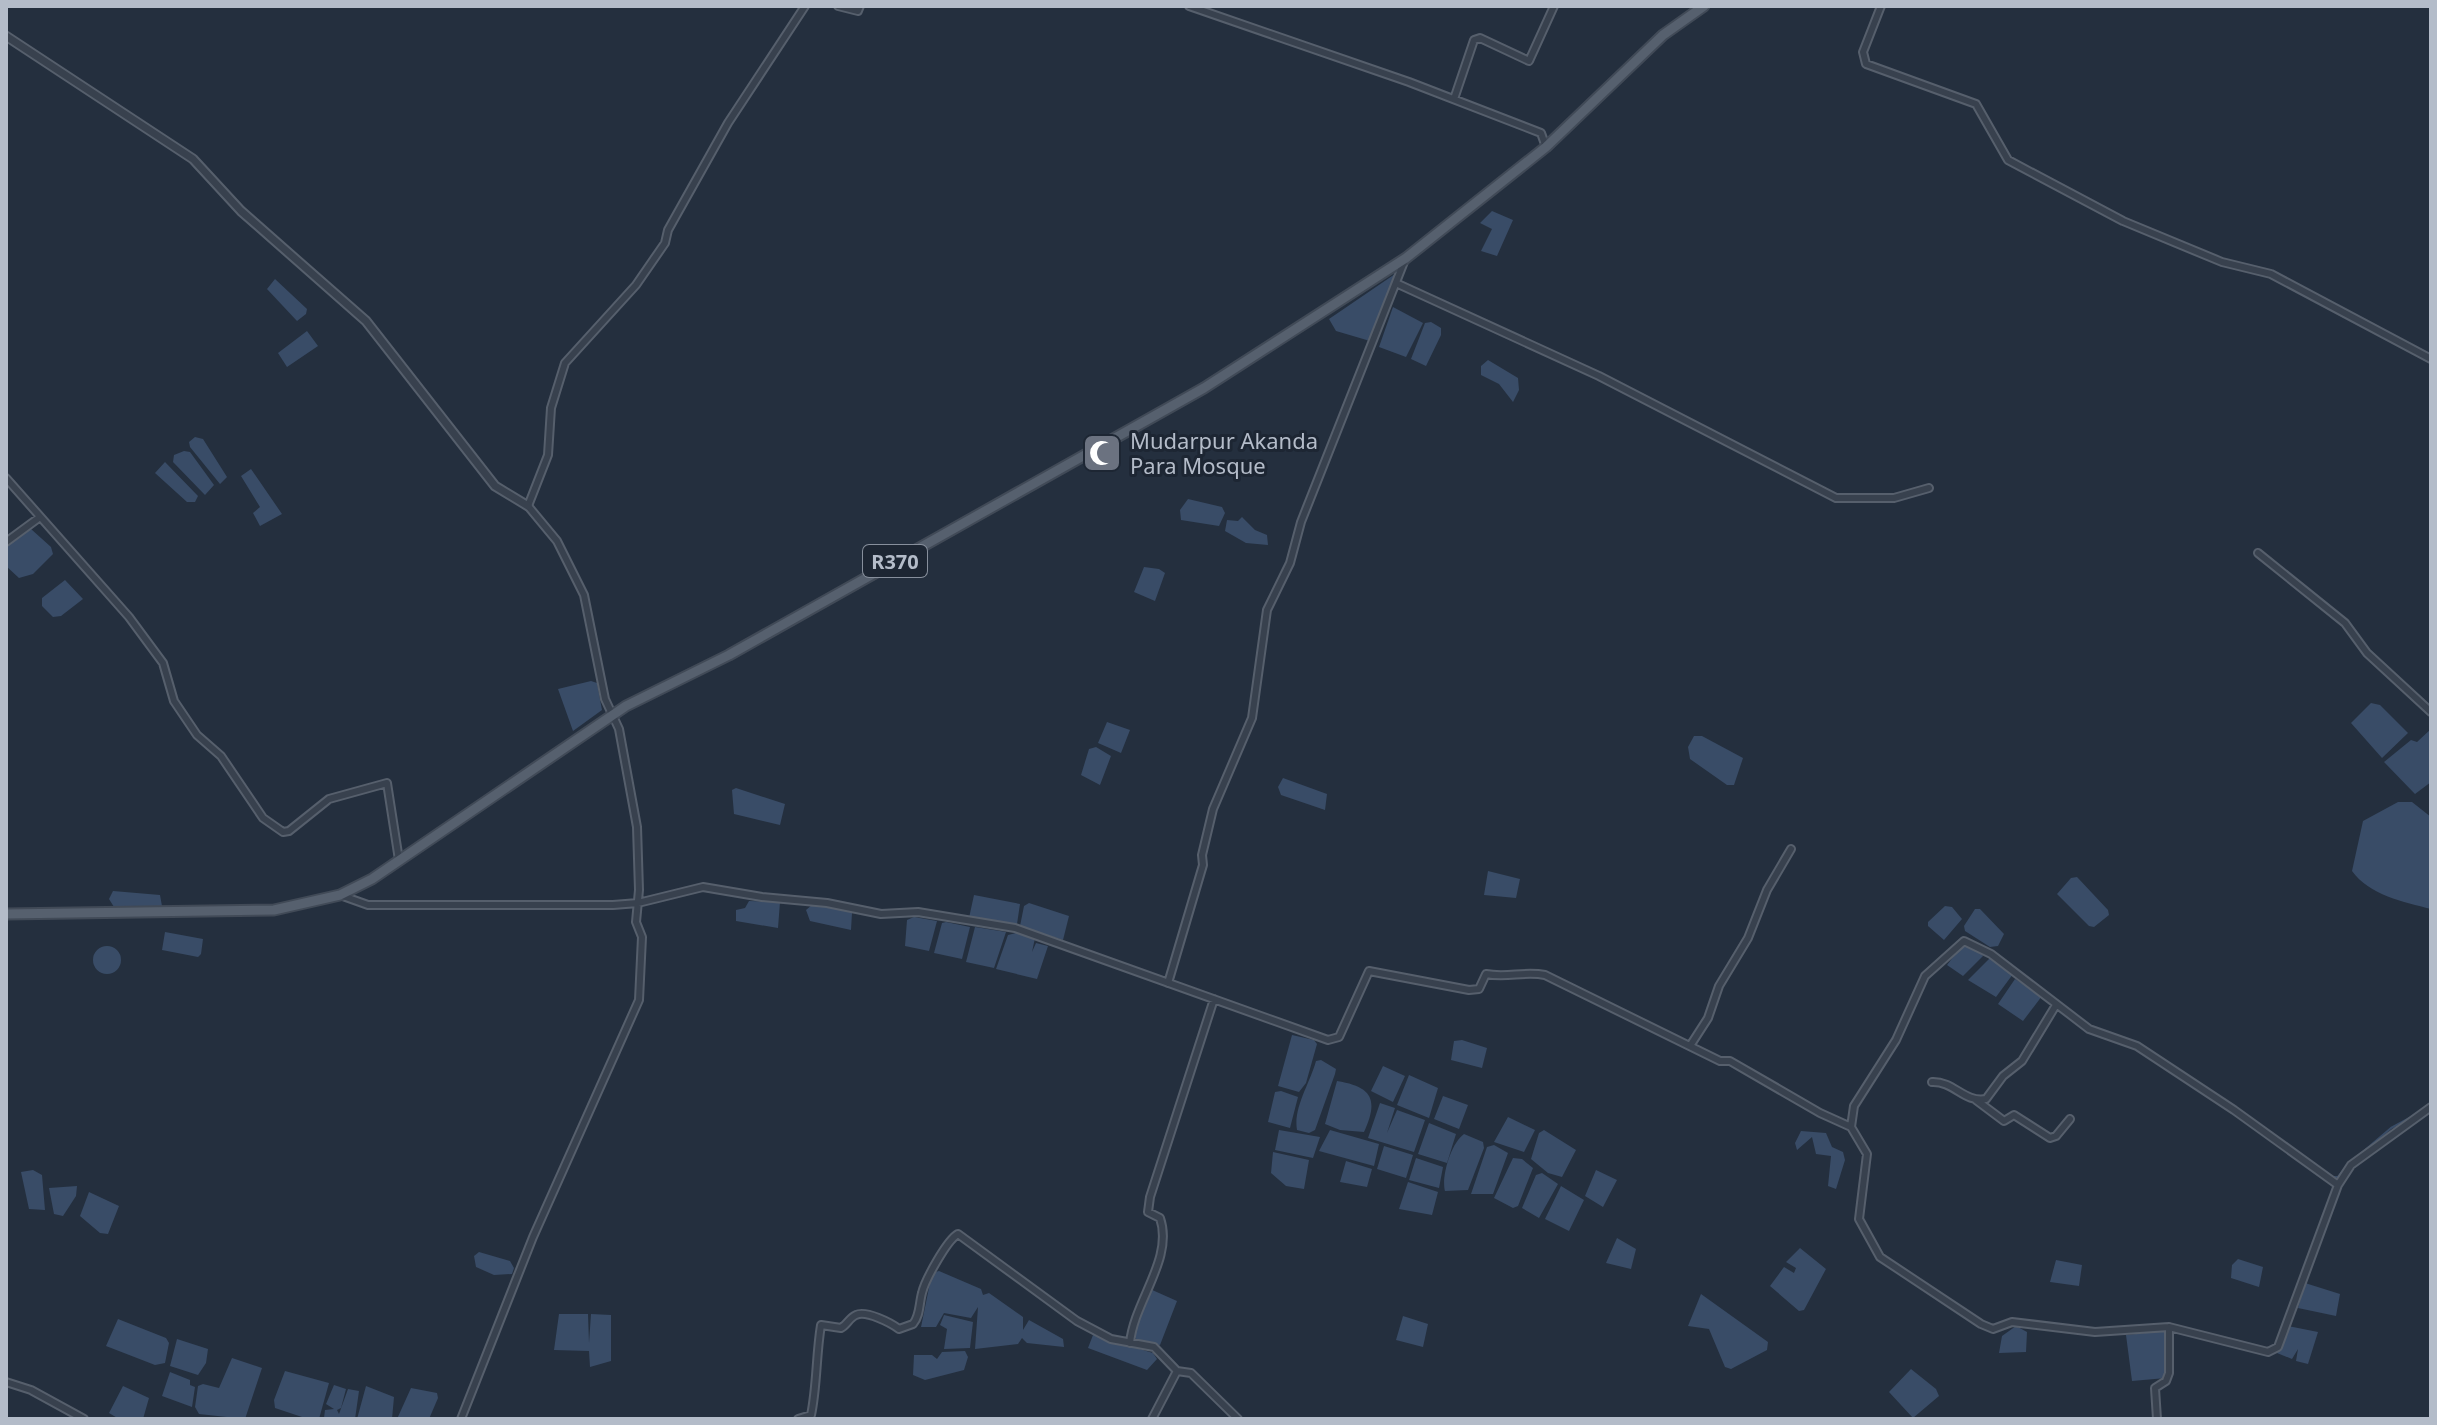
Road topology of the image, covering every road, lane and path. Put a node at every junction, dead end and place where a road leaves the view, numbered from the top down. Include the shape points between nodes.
1 (805, 6) edge
2 (838, 6) edge
3 (860, 6) edge
4 (1189, 6) edge
5 (1554, 6) edge
6 (1704, 6) edge
7 (1881, 6) edge
8 (6, 36) edge
9 (1454, 99) junction
10 (1546, 147) junction
11 (1406, 258) junction
12 (1398, 284) junction
13 (2431, 359) edge
14 (6, 478) edge
15 (1929, 488) dead end
16 (528, 506) junction
17 (40, 517) junction
18 (6, 542) edge
19 (2258, 553) dead end
20 (2431, 712) edge
21 (612, 715) junction
22 (1791, 849) dead end
23 (399, 863) junction
24 (340, 895) junction
25 (638, 903) junction
26 (6, 914) edge
27 (1168, 983) junction
28 (1214, 999) junction
29 (2056, 1005) junction
30 (1690, 1046) junction
31 (1932, 1082) dead end
32 (1976, 1100) junction
33 (2431, 1107) edge
34 (2070, 1119) dead end
35 (1851, 1127) junction
36 (2338, 1185) junction
37 (2169, 1327) junction
38 (1130, 1343) junction
39 (1177, 1371) junction
40 (6, 1382) edge
41 (84, 1419) edge
42 (461, 1419) edge
43 (798, 1419) edge
44 (1152, 1419) edge
45 (1238, 1419) edge
46 (2157, 1419) edge

1 - 16 street via 728,123 665,243 636,285 565,363 551,408 548,455
2 - 3 street via 851,12
4 - 9 street
5 - 9 street via 1529,61 1480,38 1474,40
6 - 10 main road, R370 via 1663,35
7 - 13 street via 1863,52 1866,64 1976,104 2008,160 2179,246 2271,274
8 - 16 street via 193,159 241,211 366,321 495,486
9 - 10 street via 1541,133
10 - 11 main road, R370
11 - 12 street
11 - 21 main road, R370 via 1204,388 729,655
12 - 15 street via 1611,381 1836,498 1894,498
12 - 27 street via 1267,610 1252,718 1213,809 1203,865
14 - 17 street
16 - 21 street via 557,541 584,595
17 - 18 street
17 - 23 street via 129,617 163,663 179,708 197,735 221,756 269,824 289,831 329,799 387,783
19 - 20 street via 2345,623 2367,653
21 - 23 main road, R370
21 - 25 street via 637,827
22 - 30 street
23 - 24 main road, R370
24 - 25 street via 368,905
24 - 26 main road, R370 via 250,911
25 - 27 street via 703,887 881,914 918,912 1015,928
25 - 42 street via 636,922 642,937 634,1019 533,1237
27 - 28 street
28 - 30 street via 1328,1040 1339,1037 1369,971 1469,990 1479,989 1484,975 1504,978 1522,971 1573,987
28 - 38 street via 1150,1197 1148,1212 1160,1218 1164,1237
29 - 32 street via 2022,1061 1986,1099
29 - 35 street via 1991,954 1962,941 1925,976 1896,1040 1854,1106
29 - 36 street via 2089,1029 2137,1046
30 - 35 street via 1730,1061
31 - 32 street via 1944,1082
32 - 34 street via 2004,1121 2014,1115 2050,1138
33 - 36 street via 2351,1165
35 - 37 street via 1867,1154 1859,1219 1880,1257 1926,1290 1993,1329 2012,1322 2095,1332
36 - 37 street via 2274,1351
37 - 46 street via 2169,1373 2155,1388
38 - 39 street via 1154,1347
38 - 43 street via 1077,1321 958,1234 929,1271 913,1324 899,1329 863,1314 841,1328 821,1325 813,1411
39 - 44 street
39 - 45 street via 1191,1373
40 - 41 street

